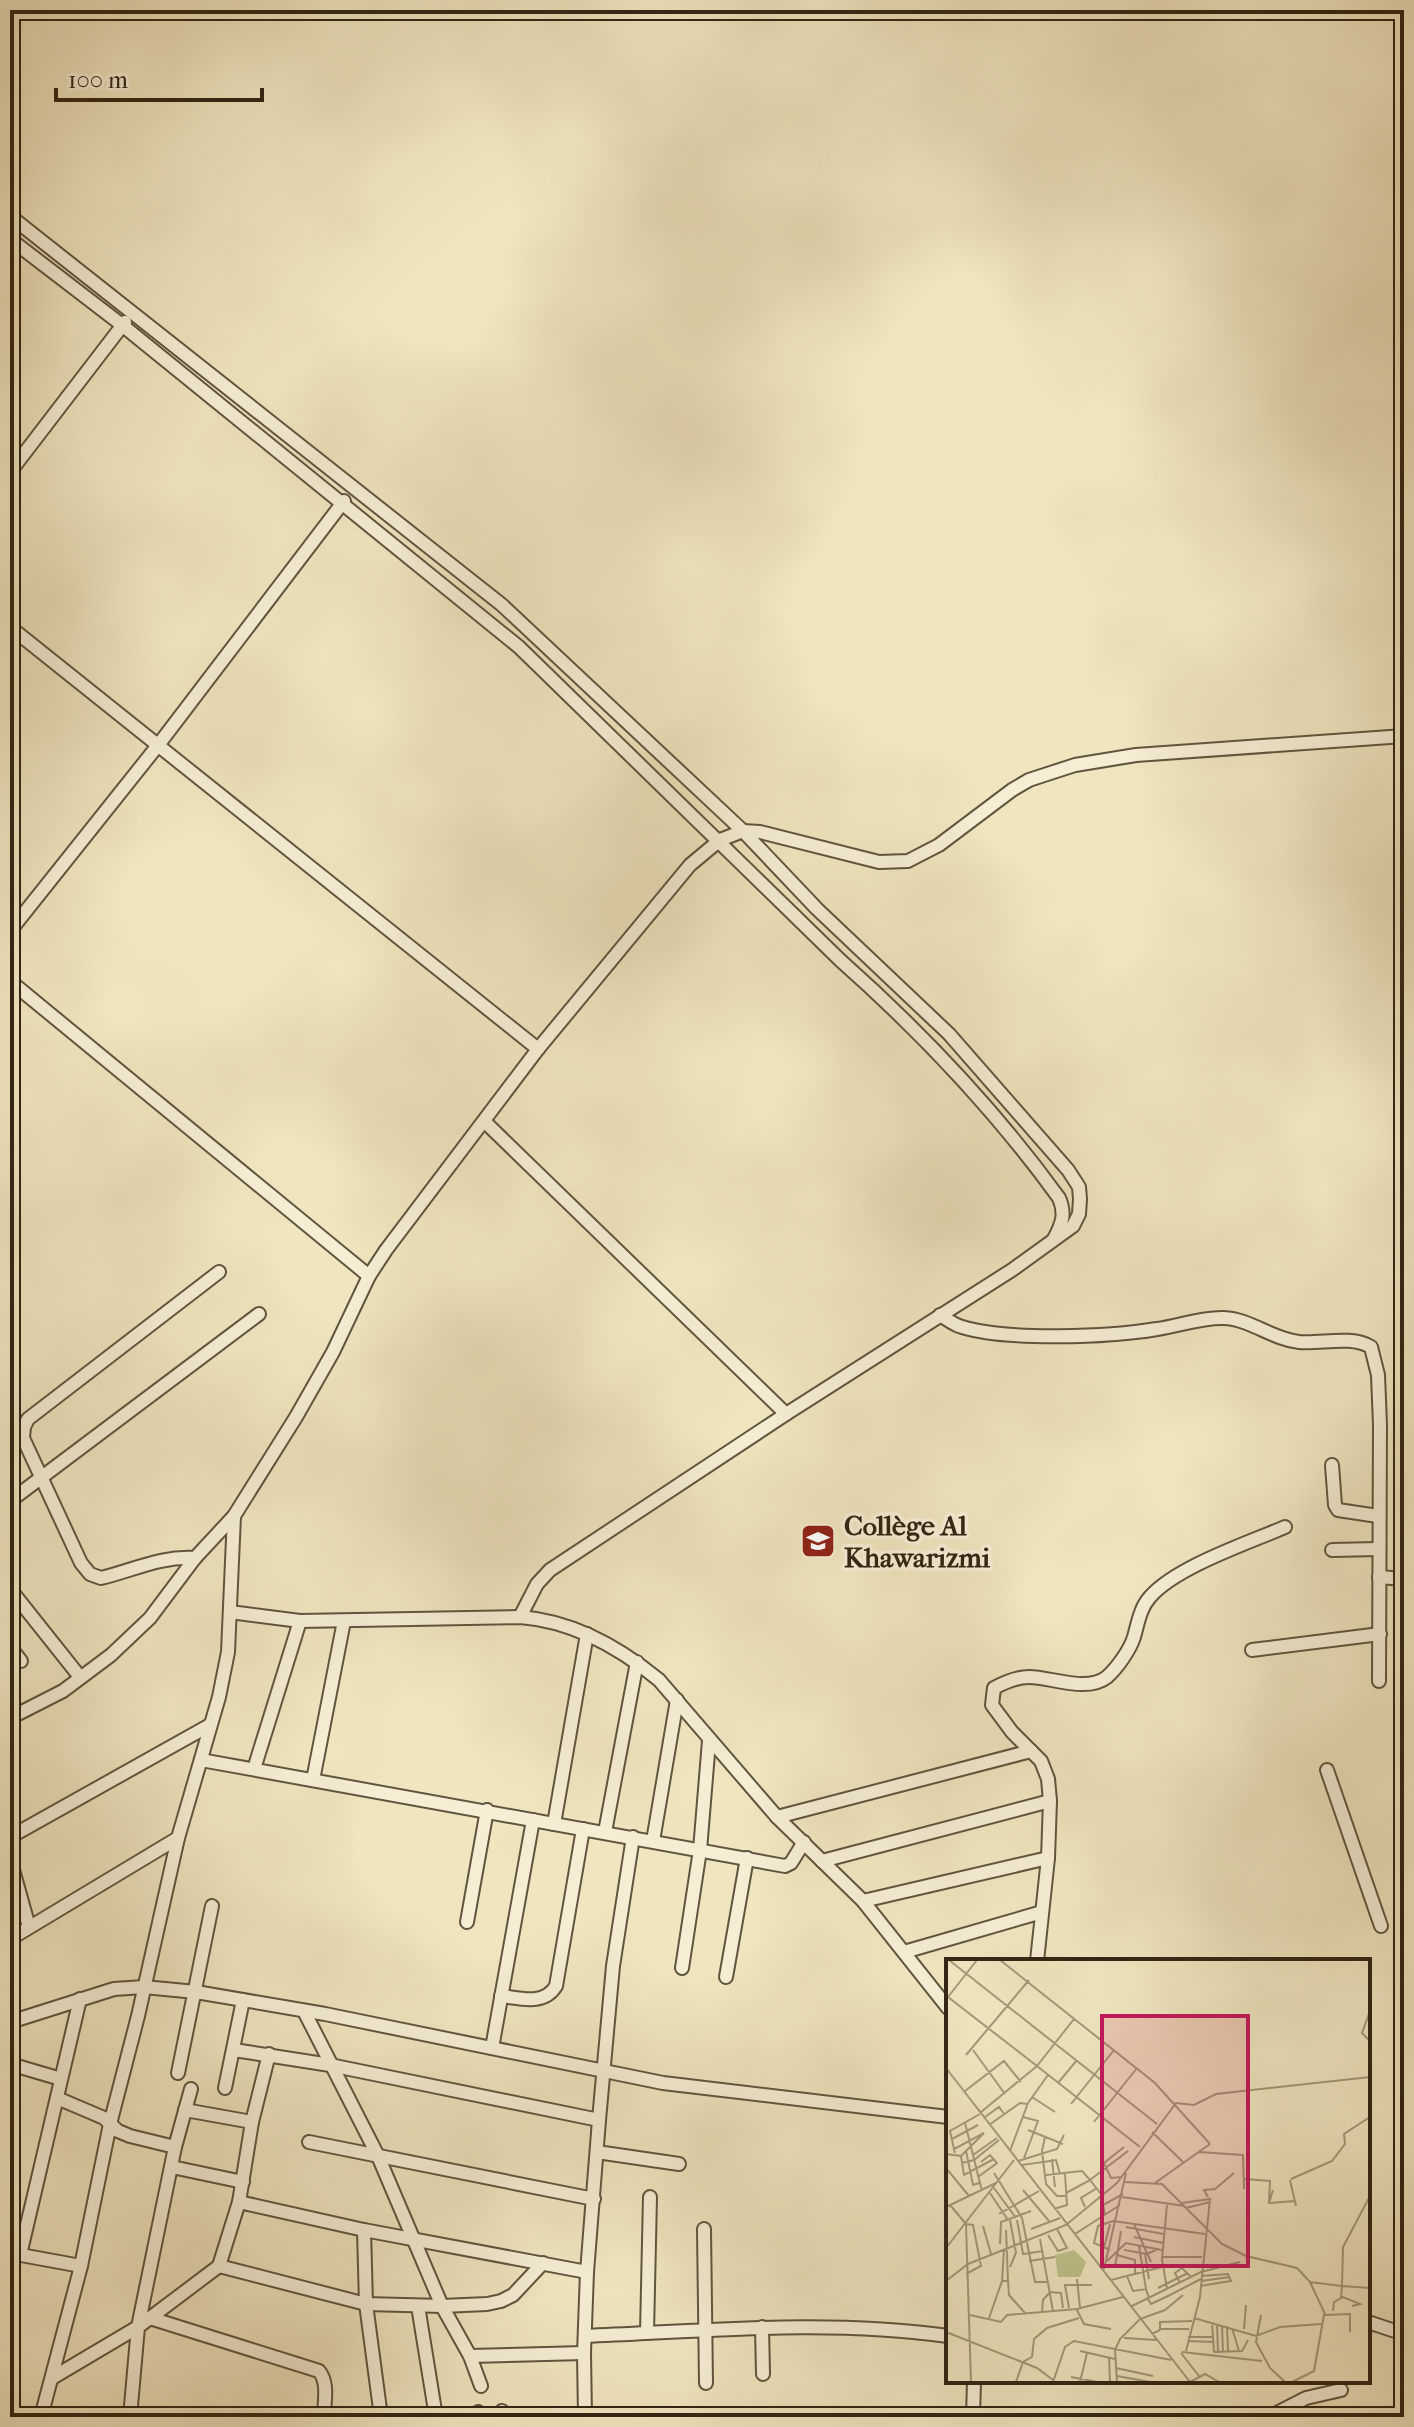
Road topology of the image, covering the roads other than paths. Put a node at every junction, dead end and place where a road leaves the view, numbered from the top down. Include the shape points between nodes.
1 (10, 216) edge
2 (10, 239) edge
3 (133, 313) junction
4 (122, 325) junction
5 (10, 472) edge
6 (353, 489) junction
7 (341, 505) junction
8 (10, 627) edge
9 (1404, 736) edge
10 (159, 744) junction
11 (743, 831) junction
12 (720, 840) junction
13 (10, 931) edge
14 (10, 981) edge
15 (538, 1049) junction
16 (485, 1122) junction
17 (1054, 1241) junction
18 (219, 1272) dead end
19 (369, 1276) junction
20 (259, 1314) dead end
21 (940, 1315) junction
22 (786, 1414) junction
23 (1332, 1465) dead end
24 (43, 1478) junction
25 (10, 1501) edge
26 (234, 1516) junction
27 (1378, 1516) junction
28 (1285, 1527) dead end
29 (1378, 1549) junction
30 (1332, 1550) dead end
31 (195, 1558) junction
32 (1379, 1577) junction
33 (1404, 1579) edge
34 (10, 1589) edge
35 (230, 1612) junction
36 (520, 1617) junction
37 (300, 1621) junction
38 (344, 1621) junction
39 (587, 1634) junction
40 (1380, 1634) junction
41 (10, 1647) edge
42 (1252, 1650) dead end
43 (21, 1661) dead end
44 (637, 1662) junction
45 (80, 1677) junction
46 (1379, 1681) dead end
47 (677, 1700) junction
48 (10, 1718) edge
49 (210, 1725) junction
50 (709, 1741) junction
51 (1031, 1751) junction
52 (201, 1760) junction
53 (254, 1769) junction
54 (1327, 1770) dead end
55 (313, 1780) junction
56 (1050, 1801) junction
57 (487, 1810) junction
58 (777, 1817) junction
59 (533, 1820) junction
60 (554, 1824) junction
61 (583, 1829) junction
62 (605, 1832) junction
63 (10, 1837) edge
64 (633, 1837) junction
65 (178, 1838) junction
66 (653, 1841) junction
67 (804, 1842) junction
68 (700, 1850) junction
69 (747, 1858) junction
70 (1048, 1858) junction
71 (10, 1859) edge
72 (822, 1861) junction
73 (863, 1901) junction
74 (212, 1906) dead end
75 (1042, 1912) junction
76 (467, 1922) dead end
77 (1381, 1926) dead end
78 (29, 1927) junction
79 (10, 1939) edge
80 (904, 1952) junction
81 (1037, 1959) edge
82 (682, 1968) dead end
83 (726, 1977) dead end
84 (144, 1987) junction
85 (196, 1992) junction
86 (501, 1996) junction
87 (80, 1999) junction
88 (243, 2000) junction
89 (946, 2005) edge
90 (304, 2011) junction
91 (11, 2022) edge
92 (10, 2037) edge
93 (492, 2048) junction
94 (234, 2050) junction
95 (269, 2054) junction
96 (10, 2064) edge
97 (330, 2065) junction
98 (603, 2070) junction
99 (178, 2073) dead end
100 (61, 2079) junction
101 (225, 2088) dead end
102 (191, 2089) dead end
103 (57, 2098) junction
104 (185, 2110) junction
105 (946, 2117) edge
106 (599, 2120) junction
107 (252, 2122) junction
108 (110, 2124) junction
109 (309, 2142) dead end
110 (175, 2147) junction
111 (597, 2152) junction
112 (378, 2156) junction
113 (679, 2164) dead end
114 (172, 2167) junction
115 (243, 2182) junction
116 (650, 2197) dead end
117 (594, 2199) junction
118 (239, 2202) junction
119 (704, 2229) dead end
120 (364, 2230) junction
121 (414, 2239) junction
122 (15, 2254) edge
123 (543, 2263) junction
124 (81, 2266) junction
125 (219, 2266) junction
126 (587, 2272) junction
127 (366, 2304) junction
128 (418, 2306) junction
129 (442, 2306) junction
130 (150, 2318) junction
131 (1370, 2323) edge
132 (138, 2327) junction
133 (762, 2327) junction
134 (706, 2329) junction
135 (647, 2333) junction
136 (1404, 2334) edge
137 (585, 2336) junction
138 (946, 2336) edge
139 (584, 2353) junction
140 (470, 2356) junction
141 (763, 2374) dead end
142 (52, 2378) junction
143 (706, 2383) dead end
144 (974, 2383) edge
145 (481, 2386) dead end
146 (1341, 2390) dead end
147 (41, 2417) edge
148 (130, 2417) edge
149 (324, 2417) edge
150 (381, 2417) edge
151 (436, 2417) edge
152 (585, 2417) edge
153 (973, 2417) edge
154 (1269, 2417) edge

1 - 3 street
2 - 4 street
3 - 4 street
3 - 6 street
4 - 5 street
4 - 7 street
6 - 7 street
6 - 11 street via 502,605
7 - 10 street
7 - 12 street via 519,647
8 - 10 street
9 - 11 street via 1136,755 1075,765 1029,780 921,856 896,863
10 - 13 street
10 - 15 street
11 - 12 street
11 - 17 street via 949,1034 1068,1170 1079,1187 1079,1214
12 - 15 street via 690,865
12 - 17 street via 917,1033 1016,1142 1064,1209
14 - 19 street
15 - 16 street
16 - 19 street
16 - 22 street
17 - 21 street
18 - 24 street via 28,1419 23,1438
19 - 26 street via 313,1388
20 - 24 street
21 - 22 street
21 - 27 street via 983,1331 1080,1334 1155,1330 1224,1318 1291,1341 1364,1343 1375,1356 1378,1375
22 - 36 street via 550,1570
23 - 27 street via 1338,1510
24 - 25 street
24 - 31 street via 90,1574 101,1578 174,1556
26 - 31 street
26 - 35 street
27 - 29 street
28 - 51 street via 1190,1568 1150,1596 1128,1650 1098,1682 1027,1677 994,1688 992,1705
29 - 30 street
29 - 32 street
31 - 45 street via 141,1628
32 - 33 street
32 - 40 street
34 - 45 street
35 - 37 street
35 - 49 street via 228,1652
36 - 38 street
36 - 39 street via 545,1619
37 - 38 street
37 - 53 street
38 - 55 street
39 - 44 street
39 - 60 street
40 - 42 street
40 - 46 street
41 - 43 street
44 - 47 street
44 - 62 street
45 - 48 street
47 - 50 street
47 - 66 street
49 - 52 street
49 - 63 street
50 - 58 street
50 - 68 street
51 - 56 street via 1048,1779
51 - 58 street
52 - 53 street
52 - 65 street
53 - 55 street
54 - 77 street
55 - 57 street
56 - 70 street
56 - 72 street
57 - 59 street
57 - 76 street
58 - 67 street
59 - 60 street
59 - 86 street
60 - 61 street
61 - 62 street
61 - 86 street via 556,1986 539,1999
62 - 64 street
64 - 66 street
64 - 98 street
65 - 78 street
65 - 84 street
66 - 68 street
67 - 69 street via 785,1866
67 - 72 street
68 - 69 street
68 - 82 street
69 - 83 street
70 - 73 street
70 - 75 street
71 - 78 street
72 - 73 street
73 - 80 street
74 - 85 street
75 - 80 street
75 - 81 street
78 - 79 street
80 - 89 street
84 - 85 street
84 - 87 street
84 - 108 street
85 - 88 street
85 - 99 street
86 - 93 street
87 - 91 street
87 - 100 street
88 - 90 street
88 - 94 street
90 - 93 street
90 - 97 street
91 - 92 street
93 - 98 street
94 - 95 street
94 - 101 street
95 - 97 street
95 - 107 street
96 - 100 street
97 - 106 street
97 - 112 street
98 - 105 street via 746,2095
98 - 106 street
100 - 103 street
102 - 104 street
103 - 108 street
103 - 122 street
104 - 107 street
104 - 110 street
106 - 111 street
107 - 115 street
108 - 110 street via 130,2136
108 - 124 street
109 - 112 street
110 - 114 street
111 - 113 street
111 - 117 street
112 - 117 street
112 - 121 street
114 - 115 street
114 - 132 street
115 - 118 street
116 - 135 street
117 - 126 street
118 - 120 street
118 - 125 street
119 - 134 street
120 - 121 street
120 - 127 street
121 - 123 street
121 - 129 street
122 - 124 street
123 - 126 street
123 - 129 street via 501,2301
124 - 142 street
125 - 127 street
125 - 130 street
126 - 137 street
127 - 128 street
127 - 150 street
128 - 129 street
128 - 151 street
129 - 140 street
130 - 132 street
130 - 149 street via 319,2371 325,2386
131 - 136 street
132 - 142 street
132 - 148 street
133 - 134 street
133 - 138 street
133 - 141 street
134 - 135 street
134 - 143 street
135 - 137 street
137 - 139 street
139 - 140 street
139 - 152 street
140 - 145 street
142 - 147 street
144 - 153 street
146 - 154 street via 1306,2398

